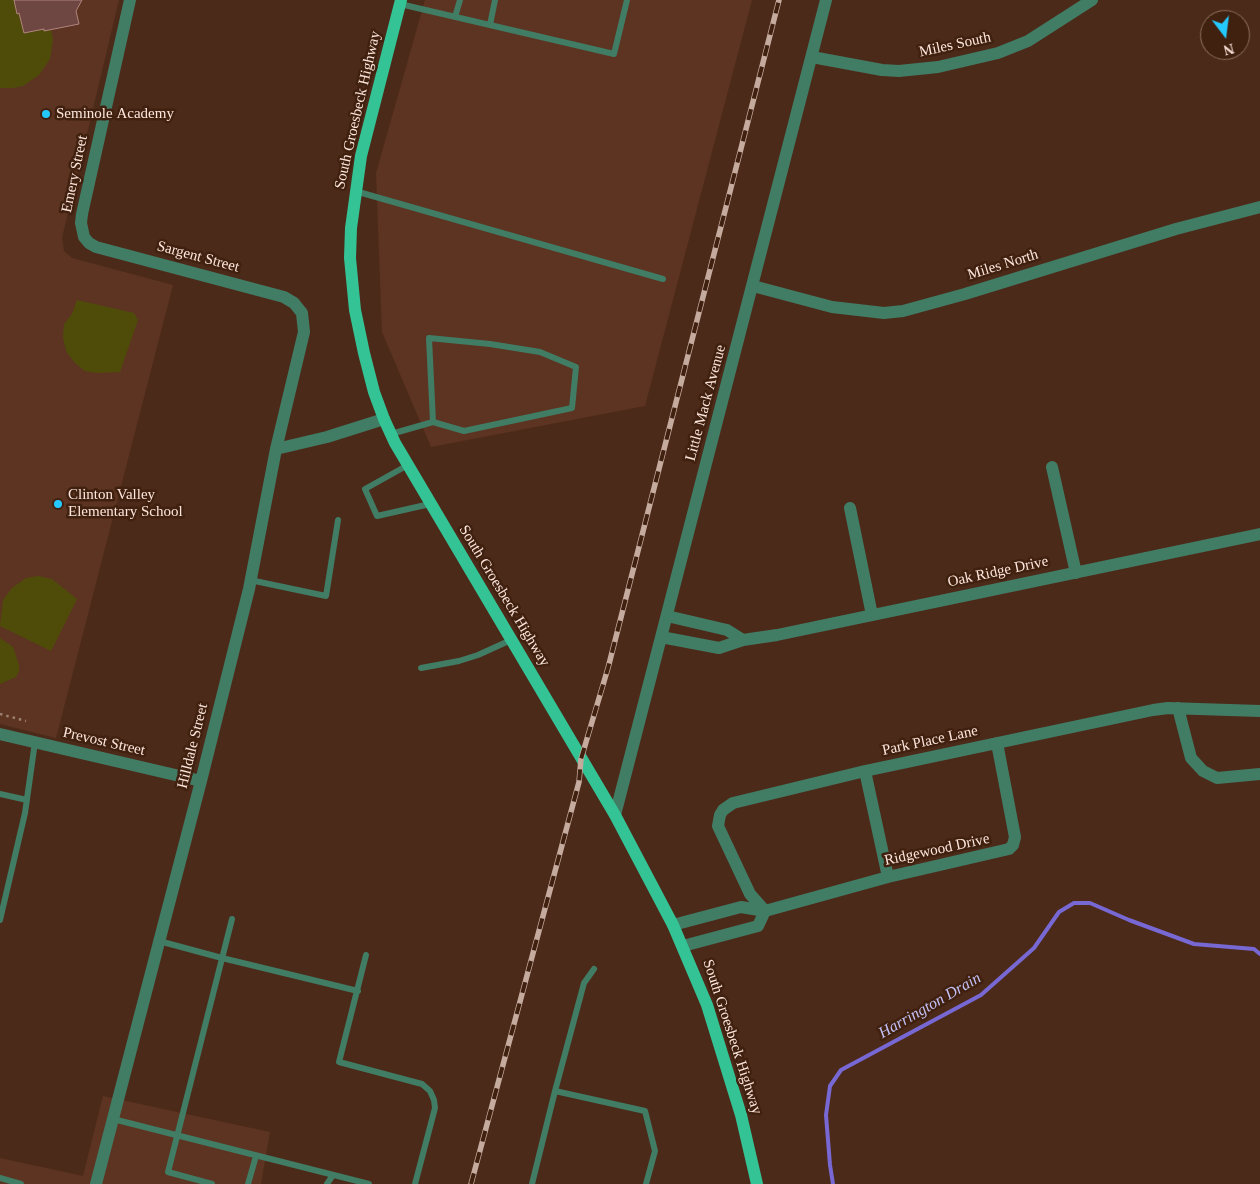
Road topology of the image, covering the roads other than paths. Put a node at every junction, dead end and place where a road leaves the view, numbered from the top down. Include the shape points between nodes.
1 (130, 0) edge
2 (460, 0) edge
3 (496, 0) edge
4 (628, 0) edge
5 (826, 0) edge
6 (1092, 0) edge
7 (400, 2) edge
8 (455, 17) junction
9 (490, 25) junction
10 (812, 57) junction
11 (355, 191) junction
12 (1260, 206) edge
13 (84, 237) joint
14 (663, 279) dead end
15 (753, 286) junction
16 (302, 313) joint
17 (384, 419) junction
18 (433, 422) junction
19 (392, 434) junction
20 (276, 449) junction
21 (408, 465) junction
22 (1052, 467) dead end
23 (430, 504) junction
24 (850, 508) dead end
25 (338, 520) dead end
26 (1260, 534) edge
27 (1076, 573) junction
28 (250, 580) junction
29 (872, 615) junction
30 (667, 616) junction
31 (661, 637) junction
32 (511, 640) junction
33 (743, 640) junction
34 (421, 668) dead end
35 (1178, 708) junction
36 (1260, 711) edge
37 (0, 734) edge
38 (35, 742) junction
39 (997, 744) junction
40 (865, 771) junction
41 (1260, 774) edge
42 (201, 781) junction
43 (0, 794) edge
44 (27, 800) junction
45 (615, 815) junction
46 (888, 877) junction
47 (765, 911) junction
48 (232, 919) dead end
49 (0, 920) edge
50 (674, 925) junction
51 (159, 941) junction
52 (683, 946) junction
53 (366, 955) dead end
54 (222, 958) junction
55 (594, 969) dead end
56 (358, 991) junction
57 (555, 1092) junction
58 (113, 1120) junction
59 (177, 1136) junction
60 (256, 1156) junction
61 (333, 1175) junction
62 (0, 1178) edge
63 (352, 1182) edge
64 (21, 1184) edge
65 (96, 1184) edge
66 (212, 1184) edge
67 (248, 1184) edge
68 (327, 1184) edge
69 (369, 1184) edge
70 (415, 1184) edge
71 (532, 1184) edge
72 (646, 1184) edge
73 (756, 1184) edge

1 - 13 street, Emery Street via 82,214
2 - 8 lane
3 - 9 lane
4 - 9 lane via 614,54
5 - 10 street, Little Mack Avenue
6 - 10 street, Miles South via 1028,41 998,53 938,67 882,70
7 - 8 lane
7 - 11 main road, South Groesbeck Highway
8 - 9 lane
10 - 15 street, Little Mack Avenue
11 - 14 lane
11 - 17 main road, South Groesbeck Highway via 351,228 352,285 364,353
12 - 15 street, Miles North via 903,311 884,313 832,307
13 - 16 street, Sargent Street via 96,246 284,297
15 - 30 street, Little Mack Avenue
16 - 20 street, Hilldale Street via 304,332
17 - 19 main road, South Groesbeck Highway
17 - 20 street
18 - 18 lane via 429,338 540,352 576,367 572,408 464,431
18 - 19 lane
19 - 21 main road, South Groesbeck Highway
20 - 28 street, Hilldale Street
21 - 23 main road, South Groesbeck Highway
21 - 23 lane via 364,490 377,516
22 - 27 street
23 - 32 main road, South Groesbeck Highway
24 - 29 street
25 - 28 lane via 326,596
26 - 27 street, Oak Ridge Drive
27 - 29 street, Oak Ridge Drive
28 - 42 street, Hilldale Street
29 - 33 street, Oak Ridge Drive
30 - 31 street, Little Mack Avenue
30 - 33 street via 727,630
31 - 33 street, Oak Ridge Drive via 718,648
31 - 45 street, Little Mack Avenue
32 - 34 lane via 459,661
32 - 45 main road, South Groesbeck Highway
35 - 36 street, Park Place Lane
35 - 39 street, Park Place Lane via 1153,710
35 - 41 street via 1191,758 1203,771 1217,778
37 - 38 street, Prevost Street
38 - 42 street, Prevost Street
38 - 44 lane
39 - 40 street, Park Place Lane
39 - 46 street, Ridgewood Drive via 1015,837 1013,845 1004,852
40 - 46 street
40 - 47 street, Park Place Lane via 733,803 720,815 718,826 750,894
42 - 51 street, Hilldale Street
43 - 44 lane
44 - 49 lane
45 - 50 main road, South Groesbeck Highway
46 - 47 street, Ridgewood Drive
47 - 50 street, Ridgewood Drive via 741,907
47 - 52 street via 758,926
48 - 54 lane
50 - 52 main road, South Groesbeck Highway
51 - 54 lane
51 - 58 street, Hilldale Street
52 - 73 main road, South Groesbeck Highway via 707,1006 741,1115
53 - 56 lane
54 - 56 lane
54 - 59 lane
55 - 57 lane via 584,983
56 - 70 lane via 339,1062 422,1084 434,1100 435,1108
57 - 71 lane
57 - 72 lane via 645,1111 656,1151
58 - 59 lane
58 - 65 street, Hilldale Street
59 - 60 lane
59 - 66 lane via 168,1172
60 - 61 lane
60 - 67 lane
61 - 63 lane
61 - 68 lane
62 - 64 lane
63 - 69 lane

